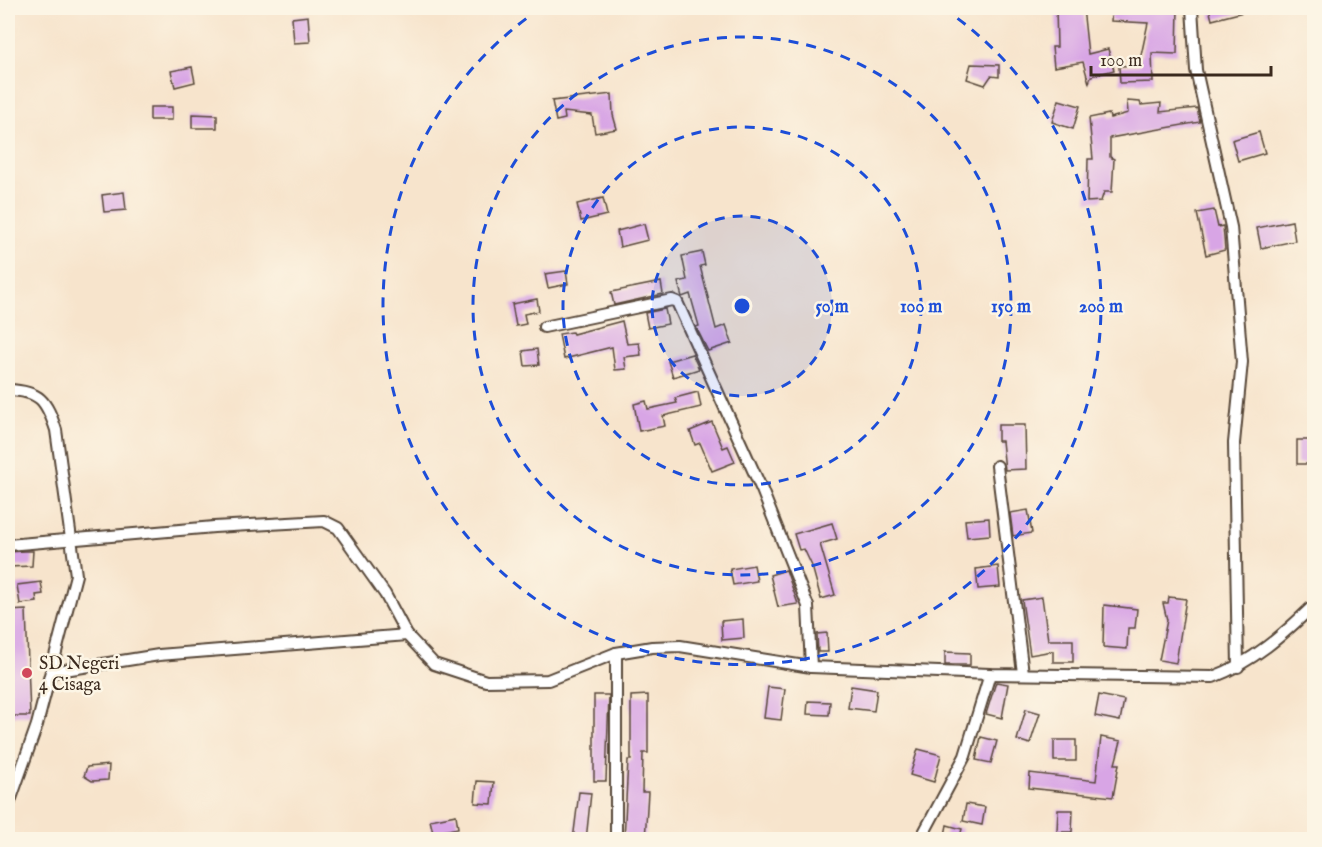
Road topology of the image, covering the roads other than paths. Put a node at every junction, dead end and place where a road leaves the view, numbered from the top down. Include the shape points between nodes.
1 (1192, 8) edge
2 (544, 327) dead end
3 (8, 390) edge
4 (996, 466) dead end
5 (73, 540) junction
6 (8, 545) edge
7 (1314, 605) edge
8 (407, 635) junction
9 (616, 653) junction
10 (812, 667) junction
11 (1238, 668) junction
12 (52, 672) junction
13 (1023, 673) junction
14 (990, 674) junction
15 (8, 807) edge
16 (616, 840) edge
17 (920, 840) edge

1 - 11 street via 1196,70 1231,227 1242,362 1234,443
2 - 10 street via 677,302 762,490 808,606
3 - 5 street via 33,393 50,411
4 - 13 street
5 - 6 street
5 - 8 street via 324,521 338,528 385,594
5 - 12 street via 76,575
7 - 11 street
8 - 9 street via 434,664 486,681 548,680
8 - 12 street via 159,656
9 - 10 street via 680,646
9 - 16 street
10 - 14 street
11 - 13 street via 1213,677
12 - 15 street
13 - 14 street
14 - 17 street via 965,756

